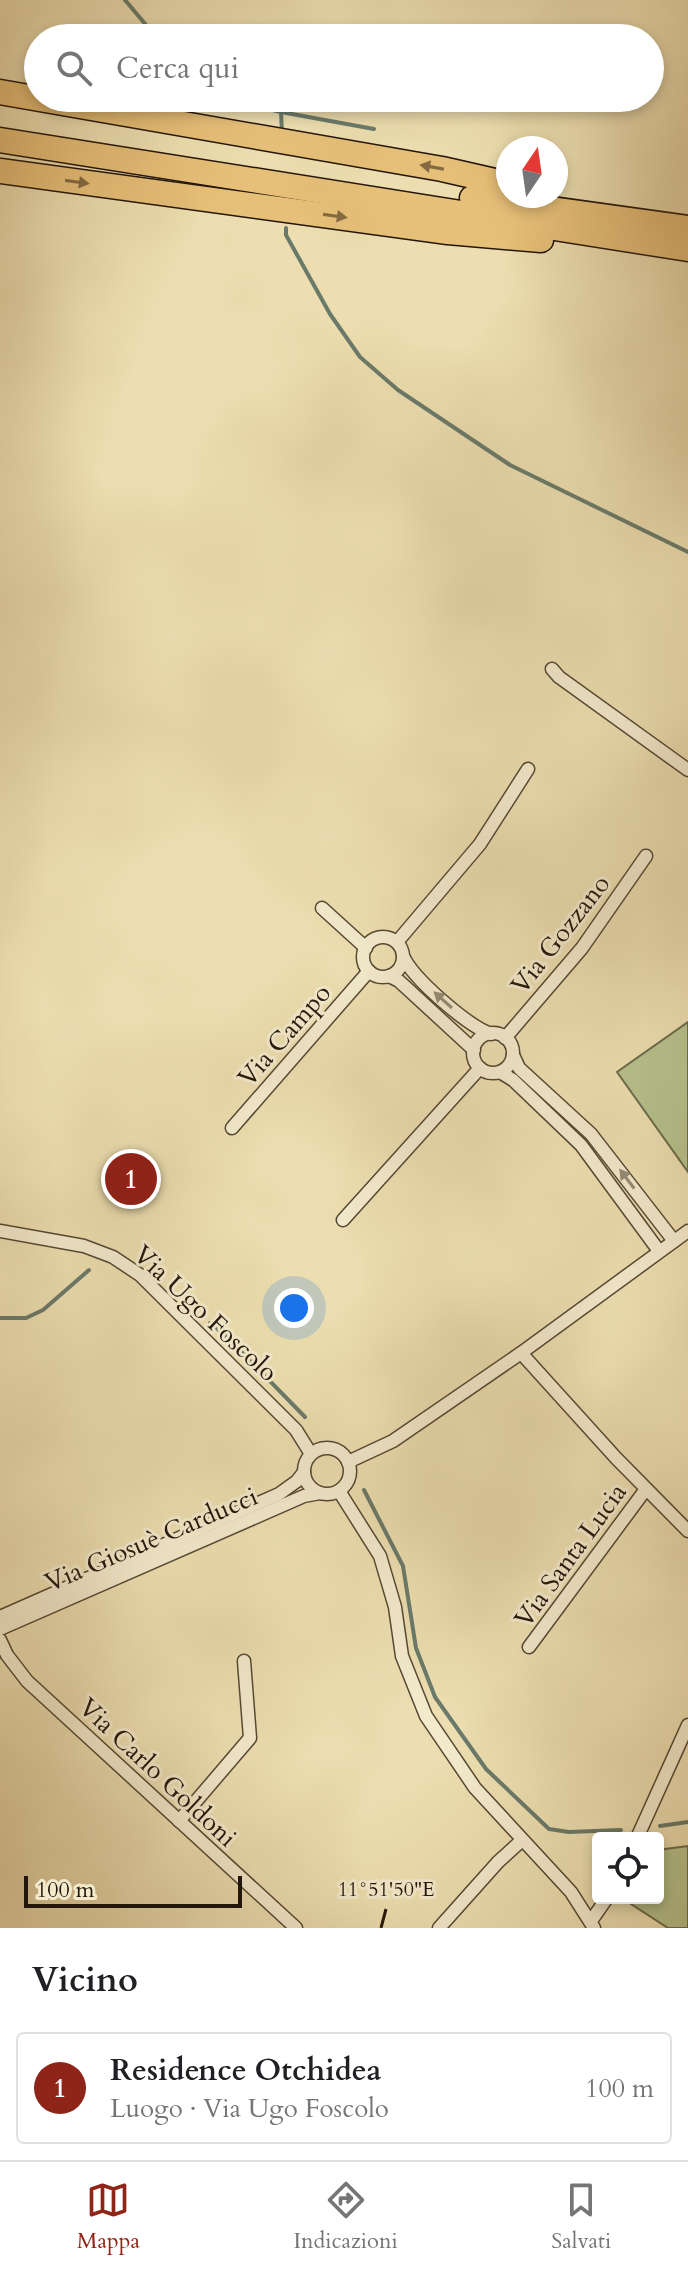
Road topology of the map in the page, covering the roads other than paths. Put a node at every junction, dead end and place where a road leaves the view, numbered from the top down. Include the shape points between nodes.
1 (0, 92) edge
2 (24, 96) edge
3 (115, 112) edge
4 (0, 126) edge
5 (0, 140) edge
6 (0, 171) edge
7 (496, 181) edge
8 (568, 198) edge
9 (688, 221) edge
10 (688, 228) edge
11 (688, 251) edge
12 (552, 669) dead end
13 (528, 769) dead end
14 (688, 770) edge
15 (646, 856) dead end
16 (322, 908) dead end
17 (397, 942) junction
18 (366, 948) junction
19 (403, 956) junction
20 (369, 971) junction
21 (389, 976) junction
22 (491, 1034) junction
23 (505, 1038) junction
24 (474, 1050) junction
25 (513, 1055) junction
26 (480, 1068) junction
27 (500, 1072) junction
28 (232, 1128) dead end
29 (343, 1220) dead end
30 (0, 1231) edge
31 (688, 1231) edge
32 (674, 1241) junction
33 (659, 1251) junction
34 (521, 1353) junction
35 (311, 1454) junction
36 (348, 1462) junction
37 (304, 1472) junction
38 (646, 1489) junction
39 (339, 1491) junction
40 (320, 1493) junction
41 (688, 1531) edge
42 (0, 1617) edge
43 (0, 1629) edge
44 (0, 1640) edge
45 (529, 1647) dead end
46 (244, 1661) dead end
47 (688, 1725) edge
48 (179, 1821) junction
49 (640, 1832) edge
50 (521, 1841) junction
51 (604, 1904) edge
52 (592, 1924) edge
53 (296, 1928) edge
54 (439, 1928) edge

2 -> 1 highway
7 -> 3 highway
4 - 10 highway
5 - 11 highway
6 -> 11 highway via 448,232
8 - 9 highway
12 - 14 street
13 - 17 street via 480,844
15 - 23 street, Via Gozzano via 582,948
16 - 18 street
17 - 18 street via 377,938
17 - 19 street
18 - 20 street
19 - 21 street
22 -> 19 street via 474,1027 415,974
20 - 21 street
20 - 28 street, Via Campo
21 - 24 street
22 - 23 street
22 - 24 street
23 - 25 street
24 - 26 street
25 - 27 street
32 -> 25 street via 591,1134 519,1068
26 - 27 street
26 - 29 street
27 - 33 street via 581,1145
30 - 35 street, Via Ugo Foscolo via 84,1246 140,1275 296,1430
31 - 32 street
32 - 33 street
33 - 34 street
34 - 36 street via 393,1441
34 - 38 street, Via Santa Lucia
35 - 36 street via 331,1448
35 - 37 street
36 - 39 street via 349,1475
37 - 40 street via 308,1485
37 - 42 street, Via Giosuè Carducci via 279,1494
38 - 41 street, Via Santa Lucia
38 - 45 street, Via Santa Lucia
39 - 40 street
39 - 50 street via 380,1556 402,1656 426,1716 475,1788
40 - 43 street, Via Giosuè Carducci
44 - 48 street, Via Carlo Goldoni via 27,1681
46 - 48 street via 250,1738
47 - 49 street
48 - 53 street, Via Carlo Goldoni
50 - 52 street via 571,1892
50 - 54 street
51 - 52 street

